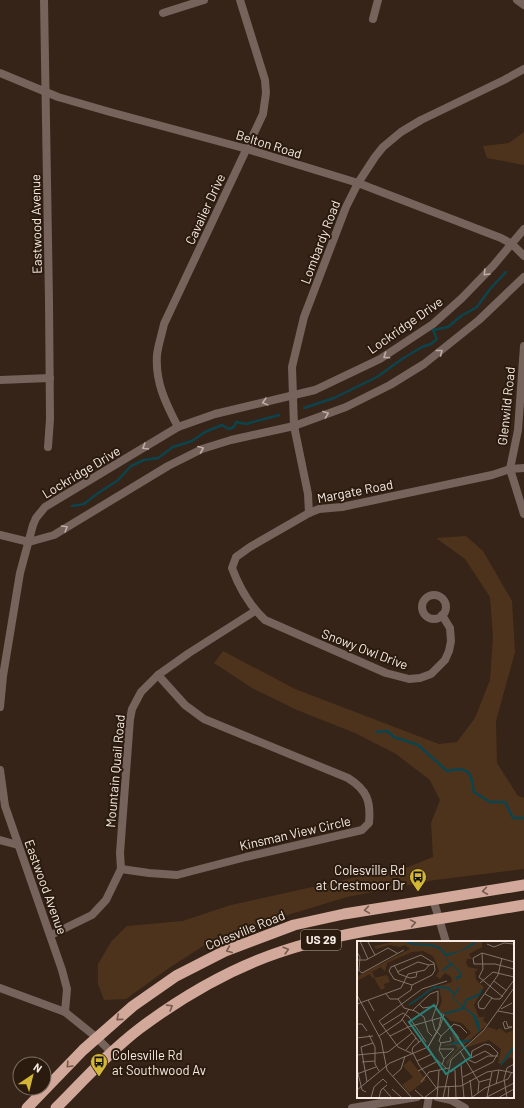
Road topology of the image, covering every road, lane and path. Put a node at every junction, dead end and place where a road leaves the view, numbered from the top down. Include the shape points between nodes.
1 (44, 0) edge
2 (204, 0) edge
3 (240, 0) edge
4 (378, 0) edge
5 (517, 0) edge
6 (524, 4) edge
7 (163, 13) dead end
8 (373, 19) dead end
9 (524, 69) edge
10 (0, 73) edge
11 (46, 91) junction
12 (247, 149) junction
13 (358, 183) junction
14 (524, 230) edge
15 (512, 244) junction
16 (524, 256) edge
17 (524, 277) edge
18 (524, 348) edge
19 (50, 378) junction
20 (0, 380) edge
21 (293, 395) junction
22 (294, 426) junction
23 (178, 427) junction
24 (48, 447) dead end
25 (524, 468) edge
26 (510, 469) junction
27 (309, 513) junction
28 (524, 514) edge
29 (0, 535) edge
30 (28, 542) junction
31 (255, 611) junction
32 (442, 616) dead end
33 (158, 675) junction
34 (1, 676) edge
35 (0, 706) edge
36 (0, 770) edge
37 (0, 840) edge
38 (18, 845) junction
39 (122, 869) junction
40 (524, 885) edge
41 (433, 899) junction
42 (524, 905) edge
43 (438, 919) junction
44 (51, 934) junction
45 (446, 941) edge
46 (0, 988) edge
47 (65, 1012) junction
48 (96, 1037) junction
49 (112, 1053) junction
50 (411, 1098) edge
51 (429, 1098) edge
52 (442, 1098) edge
53 (27, 1108) edge
54 (56, 1108) edge
55 (352, 1108) edge
56 (427, 1108) edge
57 (465, 1108) edge

1 - 11 street, Eastwood Avenue
2 - 7 street
3 - 12 street, Cavalier Drive via 265,80 266,93 263,114
4 - 8 street
5 - 6 street
9 - 13 street, Lombardy Road via 401,132 379,152
10 - 11 street, Belton Road
11 - 12 street, Belton Road via 58,97
11 - 19 street, Eastwood Avenue
12 - 13 street, Belton Road
12 - 23 street, Cavalier Drive via 164,324 157,355 158,378 161,392
13 - 15 street, Belton Road
13 - 21 street, Lombardy Road via 304,317 292,367
14 - 15 street, Lockridge Drive
15 - 16 street, Belton Road
15 -> 21 street, Lockridge Drive via 462,298 433,324 380,359 315,390
22 -> 17 street via 346,407 424,364 479,320
18 - 26 street, Glenwild Road via 518,430
19 - 20 street
19 - 24 street, Eastwood Avenue
21 - 22 street, Lombardy Road
21 -> 23 street, Lockridge Drive via 215,414
22 - 27 street, Lombardy Road via 308,494
30 -> 22 street via 54,535 168,466 202,449
23 -> 30 street, Lockridge Drive via 45,507 36,518
25 - 26 street, Margate Road
26 - 27 street, Margate Road via 492,475
26 - 28 street, Glenwild Road
27 - 31 street, Margate Road via 236,557 232,568
29 - 30 street
30 - 34 street
31 - 32 street, Snowy Owl Drive via 265,620 386,673 409,679 431,674 445,660 449,651 450,628
31 - 33 street, Mountain Quail Road
33 - 39 street, Mountain Quail Road via 141,692 130,719 120,852
33 - 39 street, Kinsman View Circle via 185,705 204,719 348,778 357,784 366,794 369,823 362,830 177,875
34 - 35 street
36 - 38 street, Eastwood Avenue via 5,806
37 - 38 street
38 - 44 street, Eastwood Avenue
39 - 44 street via 106,900 92,915
40 -> 41 highway, Colesville Road / US 29
41 - 43 street
41 -> 48 highway, Colesville Road / US 29 via 294,925 225,951 176,976 133,1006
42 - 43 highway, US 29
43 - 45 street
49 -> 43 highway, US 29 via 164,1011 239,968 283,951 332,937
44 - 47 street, Eastwood Avenue via 67,989
46 - 47 street
47 - 48 street
48 - 49 street
48 -> 53 highway, Colesville Road / US 29
49 - 54 highway, US 29
50 - 55 street
51 - 56 street
52 - 57 street

